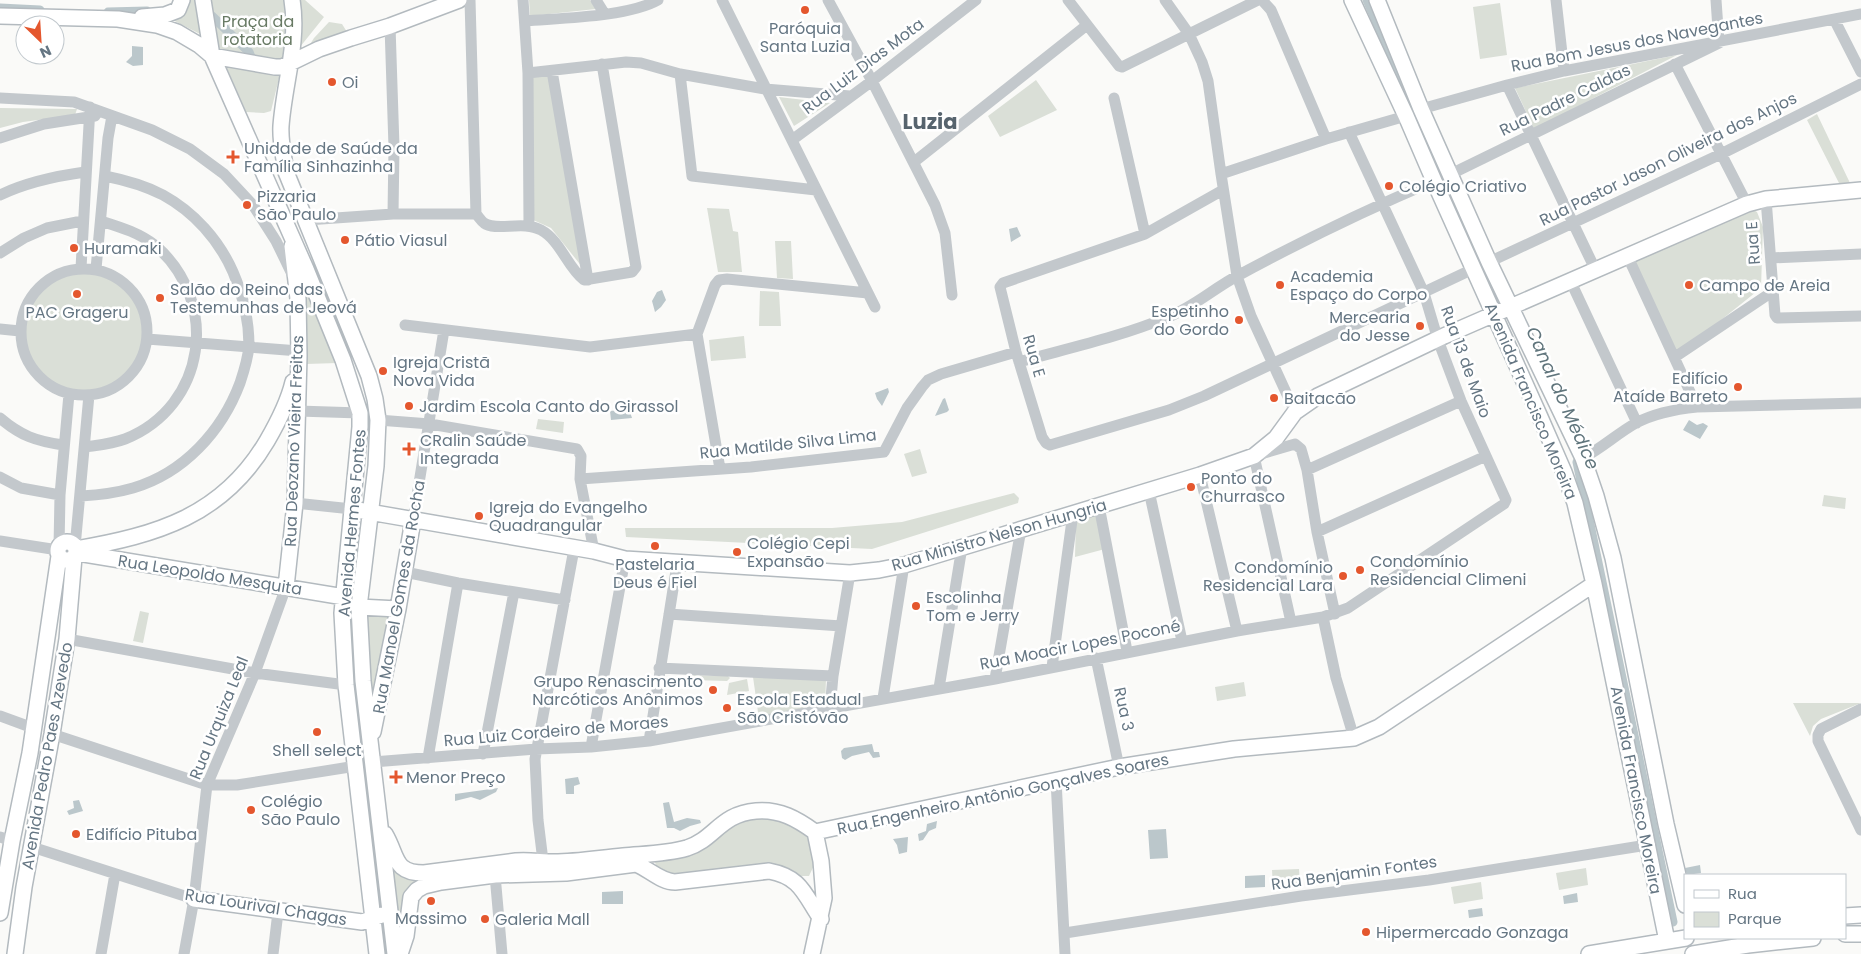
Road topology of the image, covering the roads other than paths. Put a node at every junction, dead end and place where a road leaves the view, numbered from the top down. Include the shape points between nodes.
1 (182, 0) edge
2 (203, 0) edge
3 (292, 0) edge
4 (459, 0) edge
5 (470, 0) edge
6 (523, 0) edge
7 (596, 0) edge
8 (658, 0) edge
9 (722, 0) edge
10 (828, 0) edge
11 (976, 0) edge
12 (1068, 0) edge
13 (1165, 0) edge
14 (1258, 0) edge
15 (1262, 0) edge
16 (1352, 0) edge
17 (1377, 0) edge
18 (1556, 0) edge
19 (1716, 0) edge
20 (604, 14) junction
21 (1861, 14) edge
22 (0, 16) edge
23 (118, 19) junction
24 (1834, 19) junction
25 (525, 21) junction
26 (390, 26) junction
27 (1087, 26) junction
28 (1189, 34) junction
29 (1719, 42) junction
30 (212, 56) junction
31 (290, 63) junction
32 (602, 64) junction
33 (1674, 64) junction
34 (552, 71) junction
35 (1564, 72) junction
36 (1861, 72) edge
37 (528, 73) junction
38 (680, 74) junction
39 (872, 81) junction
40 (1861, 84) edge
41 (1507, 85) junction
42 (765, 89) junction
43 (850, 96) junction
44 (0, 98) edge
45 (1114, 98) dead end
46 (1421, 109) junction
47 (89, 112) junction
48 (110, 115) junction
49 (1406, 116) junction
50 (1349, 132) junction
51 (1531, 136) junction
52 (0, 138) edge
53 (1326, 138) junction
54 (792, 140) junction
55 (1721, 154) junction
56 (914, 162) junction
57 (86, 172) junction
58 (1221, 174) junction
59 (1451, 174) junction
60 (105, 176) junction
61 (1434, 181) junction
62 (816, 190) junction
63 (1223, 190) junction
64 (1861, 190) edge
65 (0, 195) edge
66 (1766, 199) junction
67 (1382, 204) junction
68 (1746, 204) junction
69 (393, 214) junction
70 (476, 214) junction
71 (307, 220) junction
72 (82, 221) junction
73 (101, 221) junction
74 (1573, 223) junction
75 (529, 225) junction
76 (1145, 234) junction
77 (292, 235) junction
78 (0, 254) edge
79 (1861, 254) edge
80 (1627, 255) junction
81 (1771, 258) junction
82 (1489, 262) junction
83 (81, 268) junction
84 (96, 269) junction
85 (1474, 269) junction
86 (1595, 269) junction
87 (1237, 276) junction
88 (295, 278) junction
89 (588, 280) junction
90 (1570, 280) junction
91 (1772, 292) junction
92 (868, 293) junction
93 (1424, 293) junction
94 (952, 295) dead end
95 (875, 307) dead end
96 (1503, 311) junction
97 (1861, 316) edge
98 (405, 325) dead end
99 (0, 329) edge
100 (444, 330) junction
101 (20, 331) junction
102 (697, 334) junction
103 (147, 339) junction
104 (1438, 340) junction
105 (197, 343) junction
106 (249, 348) junction
107 (299, 353) junction
108 (1017, 357) junction
109 (1675, 357) junction
110 (1272, 363) junction
111 (69, 394) junction
112 (89, 395) junction
113 (1461, 400) junction
114 (1861, 404) edge
115 (1697, 407) junction
116 (298, 411) junction
117 (1295, 412) junction
118 (360, 413) junction
119 (0, 418) edge
120 (378, 420) junction
121 (1637, 422) junction
122 (430, 424) junction
123 (63, 445) junction
124 (85, 447) junction
125 (1254, 456) junction
126 (1486, 456) junction
127 (1583, 458) junction
128 (720, 469) junction
129 (1307, 470) junction
130 (1200, 475) junction
131 (0, 477) edge
132 (580, 479) junction
133 (1149, 490) junction
134 (1504, 494) joint
135 (60, 495) junction
136 (81, 496) junction
137 (295, 503) junction
138 (1099, 506) junction
139 (352, 509) junction
140 (371, 512) junction
141 (1073, 513) junction
142 (413, 520) junction
143 (1021, 529) junction
144 (1317, 532) junction
145 (1, 540) edge
146 (962, 547) junction
147 (574, 549) junction
148 (58, 551) junction
149 (594, 551) junction
150 (75, 552) junction
151 (625, 559) junction
152 (677, 564) junction
153 (904, 565) junction
154 (405, 572) junction
155 (850, 573) junction
156 (458, 583) junction
157 (1594, 584) junction
158 (286, 587) junction
159 (514, 592) junction
160 (344, 597) junction
161 (565, 600) junction
162 (359, 607) junction
163 (398, 609) junction
164 (669, 614) junction
165 (1336, 614) junction
166 (1324, 617) junction
167 (1291, 622) junction
168 (841, 626) junction
169 (1237, 631) junction
170 (67, 638) junction
171 (1182, 641) junction
172 (1127, 651) junction
173 (1096, 658) junction
174 (1052, 666) junction
175 (659, 668) junction
176 (255, 673) junction
177 (833, 676) junction
178 (995, 679) junction
179 (346, 685) junction
180 (939, 688) junction
181 (883, 698) junction
182 (830, 709) junction
183 (1861, 709) edge
184 (0, 716) edge
185 (33, 728) junction
186 (52, 734) junction
187 (1354, 738) junction
188 (648, 741) junction
189 (371, 745) junction
190 (591, 747) junction
191 (536, 749) junction
192 (30, 753) junction
193 (483, 754) junction
194 (428, 758) junction
195 (47, 760) junction
196 (373, 762) junction
197 (356, 766) junction
198 (1119, 767) junction
199 (1056, 780) junction
200 (207, 784) junction
201 (380, 826) junction
202 (1861, 830) edge
203 (816, 832) junction
204 (6, 839) edge
205 (1647, 845) junction
206 (32, 847) junction
207 (660, 852) junction
208 (543, 861) junction
209 (821, 861) junction
210 (115, 874) junction
211 (451, 875) junction
212 (494, 875) junction
213 (657, 875) junction
214 (6, 878) junction
215 (797, 882) junction
216 (24, 886) junction
217 (411, 897) junction
218 (194, 899) junction
219 (1684, 901) edge
220 (1, 904) edge
221 (390, 911) junction
222 (278, 912) junction
223 (1861, 915) edge
224 (1846, 916) edge
225 (373, 919) junction
226 (821, 919) junction
227 (1064, 933) junction
228 (1846, 934) edge
229 (1861, 934) edge
230 (1684, 938) edge
231 (1771, 939) edge
232 (1802, 939) edge
233 (1667, 941) junction
234 (1748, 944) junction
235 (15, 954) edge
236 (101, 954) edge
237 (184, 954) edge
238 (273, 954) edge
239 (377, 954) edge
240 (395, 954) edge
241 (400, 954) edge
242 (502, 954) edge
243 (812, 954) edge
244 (1065, 954) edge
245 (1589, 954) edge
246 (1693, 954) edge

1 - 23 street via 173,13
2 - 30 street, Avenida Hermes Fontes
3 - 31 street, Avenida Hermes Fontes via 295,18
4 - 26 street
5 - 70 street
6 - 25 street
7 - 20 street
8 - 20 street via 641,8
9 - 42 street
10 - 39 street
11 - 39 street, Rua Luiz Dias Mota
12 - 27 street
13 - 28 street
14 - 28 street
15 - 53 street via 1271,10
16 - 49 street, Avenida Francisco Moreira
17 - 46 street, Avenida Francisco Moreira
18 - 35 street
19 - 29 street
20 - 25 street
21 - 24 street, Rua Bom Jesus dos Navegantes
22 - 23 street
23 - 30 street via 157,25 177,32
24 - 29 street, Rua Bom Jesus dos Navegantes
24 - 36 street
25 - 37 street
26 - 31 street
26 - 69 street
27 - 28 street via 1122,67
27 - 56 street
28 - 58 street via 1208,81
29 - 33 street, Rua Padre Caldas
29 - 35 street, Rua Bom Jesus dos Navegantes
30 - 31 street via 275,67
30 - 77 street, Avenida Hermes Fontes
31 - 71 street, Avenida Hermes Fontes via 281,139 286,172
32 - 34 street
32 - 38 street via 640,63
32 - 89 street via 636,267 632,272
33 - 51 street, Rua Padre Caldas
33 - 55 street
34 - 37 street
34 - 89 street
35 - 41 street, Rua Bom Jesus dos Navegantes
37 - 75 street
38 - 42 street
38 - 62 street via 692,176
39 - 43 street, Rua Luiz Dias Mota
39 - 56 street
40 - 55 street, Rua Pastor Jason Oliveira dos Anjos
41 - 46 street, Rua Bom Jesus dos Navegantes
41 - 51 street
42 - 43 street
42 - 54 street
43 - 54 street, Rua Luiz Dias Mota
44 - 47 street via 65,101
45 - 76 street
46 - 59 street, Avenida Francisco Moreira
47 - 48 street
47 - 52 street
47 - 57 street
48 - 60 street
48 - 88 street via 152,130 190,149 224,174 253,205
49 - 50 street
49 - 61 street, Avenida Francisco Moreira
50 - 53 street
50 - 67 street, Rua 13 de Maio
51 - 59 street, Rua Padre Caldas
51 - 74 street
53 - 58 street
54 - 62 street
55 - 68 street
55 - 74 street, Rua Pastor Jason Oliveira dos Anjos
56 - 94 street via 945,232
57 - 65 street via 53,177
57 - 72 street
58 - 63 street
59 - 82 street, Avenida Francisco Moreira
60 - 73 street
60 - 106 street via 135,183 163,195 188,212 210,234 228,259 240,287 247,317
61 - 67 street
61 - 85 street, Avenida Francisco Moreira
62 - 92 street
63 - 76 street
63 - 87 street
64 - 66 street, Rua Ministro Nelson Hungria
66 - 68 street, Rua Ministro Nelson Hungria
66 - 81 street, Rua E
67 - 87 street
67 - 93 street, Rua 13 de Maio
68 - 80 street, Rua Ministro Nelson Hungria
69 - 70 street
69 - 71 street
70 - 75 street via 488,225
71 - 120 street, Avenida Hermes Fontes via 369,376
72 - 78 street via 47,228
72 - 83 street
73 - 84 street
73 - 105 street via 131,231 155,245 174,265 194,303
74 - 82 street, Rua Pastor Jason Oliveira dos Anjos
74 - 86 street
75 - 89 street via 548,235 581,278
76 - 108 street, Rua E via 1101,243 1003,283 1000,291
77 - 88 street, Rua Deozano Vieira Freitas
77 - 118 street, Avenida Hermes Fontes via 343,360
79 - 81 street
80 - 86 street, Rua Ministro Nelson Hungria
80 - 109 street
81 - 91 street, Rua E
82 - 96 street, Avenida Francisco Moreira
83 - 84 street
83 - 101 street via 65,271 38,288 26,308
84 - 103 street via 118,278 136,294 147,323
85 - 93 street
85 - 96 street, Avenida Francisco Moreira
86 - 90 street, Rua Ministro Nelson Hungria
87 - 108 street via 1194,304 1140,328
87 - 110 street
88 - 107 street, Rua Deozano Vieira Freitas
90 - 96 street, Rua Ministro Nelson Hungria
90 - 121 street
91 - 97 street, Rua E via 1775,315 1781,319
91 - 109 street
92 - 95 street
92 - 102 street via 720,280 715,285
93 - 104 street, Rua 13 de Maio
93 - 110 street
96 - 104 street, Rua Ministro Nelson Hungria
96 - 127 street, Avenida Francisco Moreira
96 - 157 street, Avenida Francisco Moreira via 1575,503
98 - 100 street
99 - 101 street
100 - 102 street via 590,347
100 - 122 street, Rua Manoel Gomes da Rocha
101 - 111 street via 26,358 33,371 55,389
102 - 128 street
103 - 105 street
103 - 112 street via 143,356 122,383
104 - 113 street, Rua 13 de Maio
104 - 117 street, Rua Ministro Nelson Hungria via 1318,396
105 - 106 street
105 - 124 street via 186,383 161,416 126,439
106 - 107 street
106 - 136 street via 234,400 203,444 167,472 134,488
107 - 116 street, Rua Deozano Vieira Freitas
107 - 150 street via 290,395 280,419 242,477 218,499 193,515 144,535
108 - 110 street, Rua E via 1042,437 1050,445 1169,410
108 - 128 street, Rua Matilde Silva Lima via 941,374 928,380 907,408 884,452
109 - 115 street
110 - 117 street
111 - 112 street
111 - 123 street
112 - 124 street
113 - 126 street, Rua 13 de Maio
113 - 129 street
114 - 115 street
115 - 121 street via 1663,412
116 - 118 street
116 - 137 street, Rua Deozano Vieira Freitas
117 - 125 street, Rua Ministro Nelson Hungria via 1276,438
118 - 139 street, Avenida Hermes Fontes
119 - 123 street via 13,430 39,442
120 - 122 street
120 - 140 street, Avenida Hermes Fontes
121 - 127 street
122 - 132 street via 573,447 580,456
122 - 142 street, Rua Manoel Gomes da Rocha
123 - 135 street
124 - 136 street
125 - 129 street, Rua Ministro Nelson Hungria via 1295,444 1301,449
125 - 130 street, Rua Ministro Nelson Hungria
125 - 167 street
126 - 134 street, Rua 13 de Maio
126 - 144 street
127 - 219 street, Avenida Francisco Moreira via 1618,558 1666,824
128 - 132 street, Rua Matilde Silva Lima
129 - 144 street
130 - 133 street, Rua Ministro Nelson Hungria
130 - 169 street
131 - 135 street via 21,488
132 - 149 street
133 - 138 street, Rua Ministro Nelson Hungria
133 - 171 street
134 - 165 street, Rua Moacir Lopes Poconé via 1504,504
135 - 148 street
136 - 150 street
137 - 139 street
137 - 158 street, Rua Deozano Vieira Freitas
138 - 141 street, Rua Ministro Nelson Hungria
138 - 172 street
139 - 140 street, Rua Ministro Nelson Hungria
139 - 160 street, Avenida Hermes Fontes
140 - 142 street, Rua Ministro Nelson Hungria
140 - 162 street, Avenida Hermes Fontes
141 - 143 street, Rua Ministro Nelson Hungria
141 - 174 street
142 - 147 street, Rua Ministro Nelson Hungria
142 - 154 street, Rua Manoel Gomes da Rocha
143 - 146 street, Rua Ministro Nelson Hungria
143 - 178 street
144 - 165 street
145 - 148 street
146 - 153 street, Rua Ministro Nelson Hungria
146 - 180 street
147 - 149 street, Rua Ministro Nelson Hungria
147 - 161 street
148 - 150 street via 67,561
148 - 185 street, Avenida Pedro Paes Azevedo
149 - 151 street, Rua Ministro Nelson Hungria
150 - 158 street, Rua Leopoldo Mesquita
150 - 170 street, Avenida Pedro Paes Azevedo
151 - 152 street, Rua Ministro Nelson Hungria
151 - 190 street
152 - 155 street, Rua Ministro Nelson Hungria
152 - 164 street
153 - 155 street, Rua Ministro Nelson Hungria
153 - 181 street
154 - 156 street
154 - 163 street, Rua Manoel Gomes da Rocha
155 - 168 street
156 - 159 street
156 - 194 street
157 - 187 street, Rua Engenheiro Antônio Gonçalves Soares via 1379,727
157 - 205 street, Avenida Francisco Moreira
158 - 160 street, Rua Leopoldo Mesquita
158 - 176 street, Rua Urquiza Leal
159 - 161 street
159 - 193 street
160 - 179 street, Avenida Hermes Fontes
161 - 191 street
162 - 163 street
162 - 189 street, Avenida Hermes Fontes
163 - 189 street, Rua Manoel Gomes da Rocha
164 - 168 street
164 - 175 street
165 - 166 street, Rua Moacir Lopes Poconé
166 - 167 street, Rua Moacir Lopes Poconé
166 - 187 street via 1336,678
167 - 169 street, Rua Moacir Lopes Poconé
168 - 177 street
169 - 171 street, Rua Moacir Lopes Poconé
170 - 176 street
170 - 186 street, Avenida Pedro Paes Azevedo
171 - 172 street, Rua Moacir Lopes Poconé
172 - 173 street, Rua Moacir Lopes Poconé
173 - 174 street, Rua Moacir Lopes Poconé
173 - 198 street, Rua 3
174 - 178 street, Rua Moacir Lopes Poconé
175 - 177 street
175 - 188 street
176 - 179 street
176 - 200 street, Rua Urquiza Leal
177 - 182 street
178 - 180 street, Rua Moacir Lopes Poconé
179 - 197 street, Avenida Hermes Fontes
180 - 181 street, Rua Moacir Lopes Poconé
181 - 182 street, Rua Moacir Lopes Poconé
182 - 188 street, Rua Luiz Cordeiro de Moraes
183 - 202 street via 1821,729 1818,736
184 - 185 street
185 - 192 street, Avenida Pedro Paes Azevedo
186 - 195 street, Avenida Pedro Paes Azevedo
186 - 200 street
187 - 198 street, Rua Engenheiro Antônio Gonçalves Soares via 1234,749
188 - 190 street, Rua Luiz Cordeiro de Moraes
189 - 196 street, Avenida Hermes Fontes
190 - 191 street, Rua Luiz Cordeiro de Moraes
191 - 193 street, Rua Luiz Cordeiro de Moraes
191 - 208 street
192 - 195 street via 36,761
192 - 204 street, Avenida Pedro Paes Azevedo
193 - 194 street, Rua Luiz Cordeiro de Moraes
194 - 196 street, Rua Luiz Cordeiro de Moraes
195 - 206 street, Avenida Pedro Paes Azevedo
196 - 201 street, Avenida Hermes Fontes
197 - 200 street via 237,785
197 - 225 street, Avenida Hermes Fontes
198 - 199 street, Rua Engenheiro Antônio Gonçalves Soares
199 - 203 street, Rua Engenheiro Antônio Gonçalves Soares
199 - 227 street
200 - 218 street, Rua Urquiza Leal
201 - 211 street via 405,870
201 - 221 street, Avenida Hermes Fontes
203 - 207 street via 784,813 751,812 734,816 687,848
203 - 209 street
204 - 214 street, Avenida Pedro Paes Azevedo
205 - 227 street, Rua Benjamin Fontes
205 - 233 street, Avenida Francisco Moreira
206 - 210 street, Rua Lourival Chagas
206 - 216 street, Avenida Pedro Paes Azevedo
207 - 208 street
207 - 213 street via 654,864
208 - 211 street via 516,861
209 - 215 street via 814,877
209 - 226 street via 824,898
210 - 218 street, Rua Lourival Chagas
210 - 236 street
211 - 212 street
211 - 217 street, Rua Lourival Chagas via 424,886
212 - 213 street via 566,873 636,864
212 - 242 street
213 - 215 street via 675,882 769,871
214 - 216 street via 16,878
214 - 220 street, Avenida Pedro Paes Azevedo
215 - 226 street
216 - 235 street, Avenida Pedro Paes Azevedo
217 - 221 street, Rua Lourival Chagas
217 - 241 street
218 - 222 street, Rua Lourival Chagas
218 - 237 street, Rua Urquiza Leal
221 - 225 street, Rua Lourival Chagas
221 - 240 street, Avenida Hermes Fontes
222 - 225 street, Rua Lourival Chagas via 362,922
222 - 238 street
223 - 224 street
225 - 239 street, Avenida Hermes Fontes
226 - 243 street
227 - 244 street
228 - 229 street
230 - 233 street
231 - 234 street
232 - 234 street
233 - 245 street
234 - 246 street

